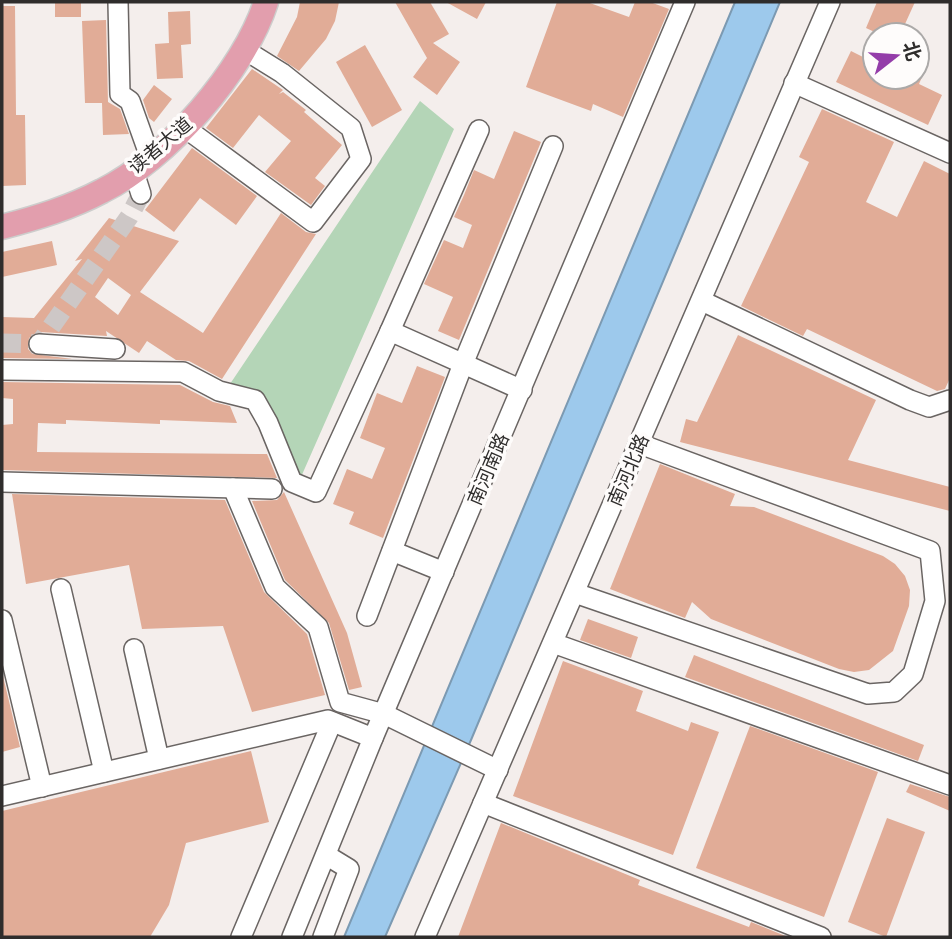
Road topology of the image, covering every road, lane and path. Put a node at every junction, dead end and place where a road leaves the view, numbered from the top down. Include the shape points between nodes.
1 (118, 2) edge
2 (266, 2) edge
3 (685, 2) edge
4 (830, 2) edge
5 (244, 50) junction
6 (794, 83) junction
7 (184, 127) junction
8 (479, 130) dead end
9 (553, 146) dead end
10 (950, 153) edge
11 (142, 163) junction
12 (141, 194) tunnel mouth
13 (2, 227) edge
14 (702, 301) junction
15 (390, 331) junction
16 (39, 344) dead end
17 (115, 349) dead end
18 (463, 364) junction
19 (2, 370) edge
20 (522, 390) junction
21 (950, 400) edge
22 (639, 444) junction
23 (2, 482) edge
24 (233, 488) junction
25 (272, 489) dead end
26 (392, 551) junction
27 (444, 572) junction
28 (61, 589) dead end
29 (575, 593) junction
30 (367, 615) dead end
31 (2, 620) edge
32 (553, 643) junction
33 (134, 649) dead end
34 (384, 714) junction
35 (332, 722) junction
36 (373, 738) junction
37 (159, 760) junction
38 (498, 770) junction
39 (104, 772) junction
40 (950, 785) edge
41 (42, 787) junction
42 (2, 796) edge
43 (484, 803) junction
44 (326, 855) junction
45 (241, 937) edge
46 (292, 937) edge
47 (323, 937) edge
48 (425, 937) edge
49 (821, 937) edge

1 - 11 street via 120,94 130,101
2 - 5 main road, 读者大道
3 - 20 street, 南河南路
4 - 6 street, 南河北路
5 - 7 main road, 读者大道 via 224,82
5 - 7 street via 282,73 351,128 361,159 313,222
6 - 10 street
6 - 14 street, 南河北路
7 - 11 main road, 读者大道
8 - 15 street
9 - 18 street
11 - 12 street
11 - 13 main road, 读者大道 via 79,202
14 - 21 street via 910,400 929,407
14 - 22 street, 南河北路
15 - 18 street
15 - 19 street via 316,492 292,482 255,400 219,391 183,372
16 - 17 street
18 - 20 street
18 - 26 street
20 - 27 street, 南河南路
22 - 29 street, 南河北路
22 - 29 street via 930,551 935,601 912,674 894,692 868,695
23 - 24 street
24 - 25 street
24 - 34 street via 275,587 318,627 340,702
26 - 27 street
26 - 30 street
27 - 34 street, 南河南路
28 - 39 street
29 - 32 street, 南河北路
31 - 41 street
32 - 38 street, 南河北路
32 - 40 street
33 - 37 street
34 - 36 street, 南河南路
34 - 38 street
35 - 36 street
35 - 37 street
35 - 45 street
36 - 44 street, 南河南路
37 - 39 street
38 - 43 street, 南河北路
39 - 41 street
41 - 42 street
43 - 48 street, 南河北路
43 - 49 street
44 - 46 street, 南河南路
44 - 47 street via 349,869

